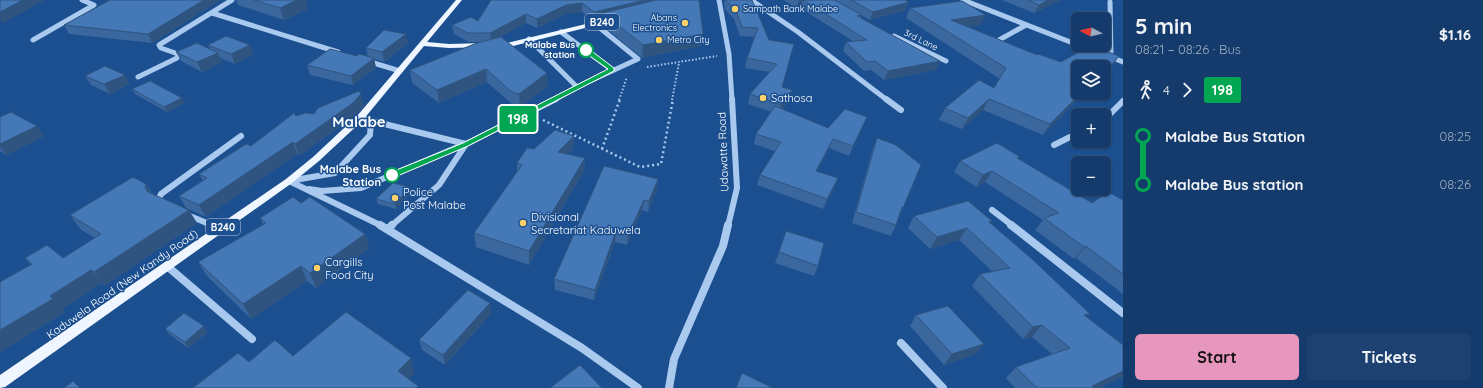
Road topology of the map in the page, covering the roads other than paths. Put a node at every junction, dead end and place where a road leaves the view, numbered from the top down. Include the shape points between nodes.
1 (82, 0) edge
2 (232, 0) edge
3 (459, 0) edge
4 (718, 0) edge
5 (751, 0) edge
6 (963, 0) edge
7 (1110, 2) dead end
8 (212, 13) junction
9 (625, 16) edge
10 (595, 24) junction
11 (1026, 25) junction
12 (561, 32) junction
13 (886, 32) edge
14 (530, 39) junction
15 (33, 40) dead end
16 (1071, 42) edge
17 (423, 44) junction
18 (509, 44) junction
19 (992, 44) edge
20 (474, 54) edge
21 (347, 55) edge
22 (1105, 55) edge
23 (1111, 57) junction
24 (362, 60) edge
25 (946, 61) dead end
26 (1123, 62) edge
27 (414, 68) edge
28 (612, 70) junction
29 (400, 71) junction
30 (138, 77) dead end
31 (577, 87) junction
32 (1123, 101) edge
33 (901, 110) dead end
34 (1111, 113) edge
35 (360, 118) junction
36 (371, 122) junction
37 (241, 136) dead end
38 (1071, 136) edge
39 (466, 144) junction
40 (1054, 145) dead end
41 (289, 181) junction
42 (302, 188) junction
43 (165, 204) edge
44 (992, 210) dead end
45 (179, 211) edge
46 (388, 229) junction
47 (220, 230) junction
48 (168, 266) junction
49 (1123, 313) edge
50 (252, 339) dead end
51 (901, 343) dead end
52 (0, 383) edge
53 (638, 388) edge
54 (669, 388) edge
55 (943, 388) edge

1 - 15 street via 94,4
2 - 8 street
3 - 17 main road, Kaduwela Road (New Kandy Road)
4 - 54 street, Udawatte Road via 729,54 738,188 724,246 674,359
5 - 33 street
6 - 11 street
7 - 23 street
8 - 21 street
8 - 30 street via 159,45 178,54 177,58
9 - 10 main road, B240
10 - 12 main road, B240
10 - 28 street via 638,59
11 - 16 street
11 - 19 street
12 - 14 main road, B240
12 - 28 street
13 - 25 street, 3rd Lane
14 - 18 main road, B240
14 - 31 street
17 - 18 main road, B240
17 - 29 main road, Kaduwela Road (New Kandy Road) / B240
18 - 20 main road, B240
22 - 23 street
23 - 26 street
24 - 29 street
27 - 29 main road
28 - 31 street
29 - 35 main road, Kaduwela Road (New Kandy Road) / B240
31 - 39 street
32 - 34 street
35 - 36 street
35 - 41 main road, Kaduwela Road (New Kandy Road) / B240
36 - 39 street
36 - 41 street via 370,135 335,173
37 - 43 street via 161,194 158,201
38 - 40 street
39 - 42 street via 361,188 322,191
39 - 46 street via 439,185
41 - 42 street
41 - 47 main road, Kaduwela Road (New Kandy Road) / B240
42 - 46 street
44 - 49 street
45 - 47 street
46 - 53 street via 582,348
47 - 48 main road, Kaduwela Road (New Kandy Road) / B240
48 - 50 street
48 - 52 main road, Kaduwela Road (New Kandy Road) / B240
51 - 55 street

